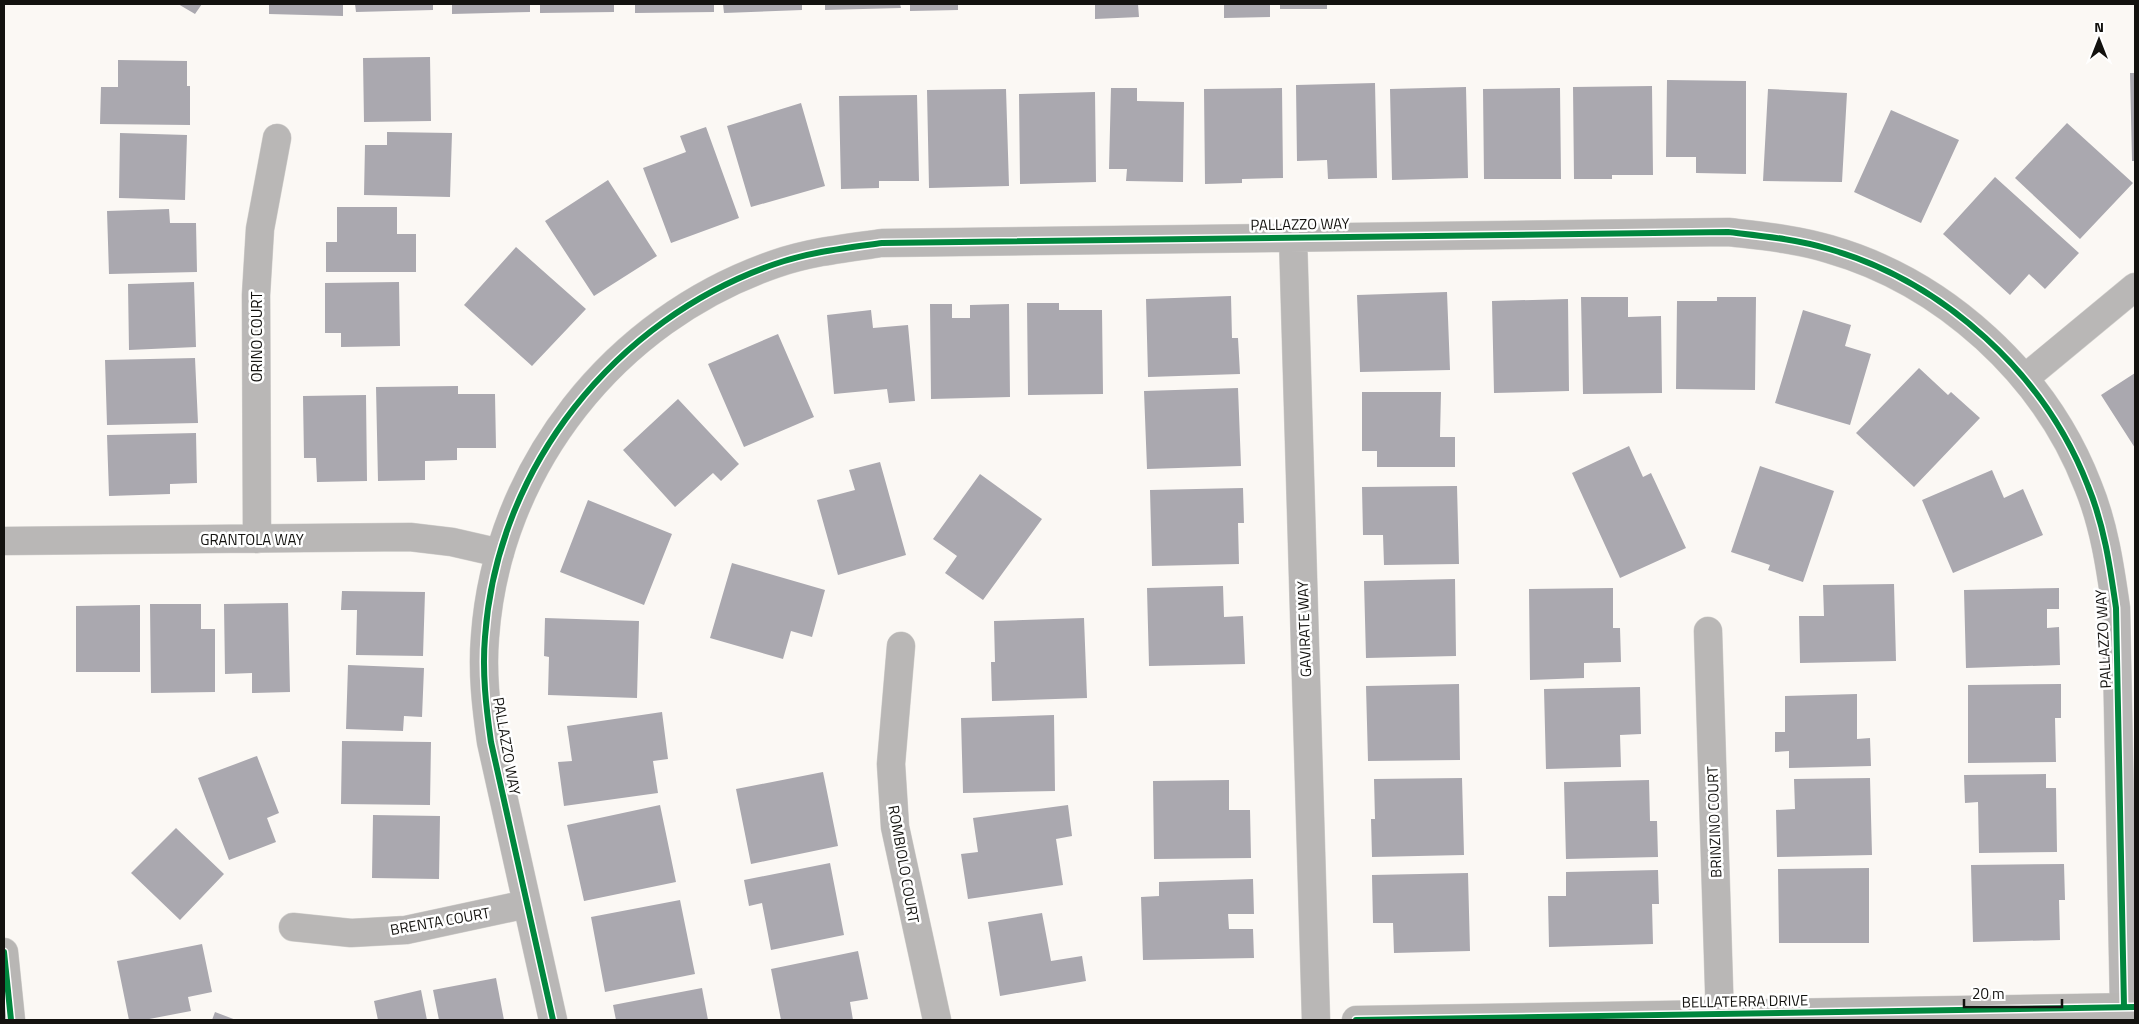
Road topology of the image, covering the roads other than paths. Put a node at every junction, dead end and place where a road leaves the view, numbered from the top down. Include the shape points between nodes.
1 (277, 138) dead end
2 (1293, 237) junction
3 (2135, 287) edge
4 (2024, 378) junction
5 (258, 538) junction
6 (4, 541) edge
7 (500, 553) junction
8 (1708, 631) dead end
9 (901, 646) dead end
10 (526, 904) junction
11 (293, 927) dead end
12 (4, 952) edge
13 (2129, 1007) edge
14 (1720, 1017) edge
15 (10, 1020) edge
16 (553, 1020) edge
17 (936, 1020) edge
18 (1316, 1020) edge
19 (1356, 1020) edge

1 - 5 street, ORINO COURT via 260,229 256,295
2 - 4 street, PALLAZZO WAY via 1728,232 1787,238 1870,263 1927,293 1980,332
2 - 7 street, PALLAZZO WAY via 882,243 817,253 775,264 714,290 658,324 594,383 566,416 532,472
2 - 18 street, GAVIRATE WAY
3 - 4 street
4 - 13 street, PALLAZZO WAY via 2060,430 2088,486 2107,546 2116,608
5 - 6 street, GRANTOLA WAY
5 - 7 street, GRANTOLA WAY via 410,537
7 - 10 street, PALLAZZO WAY via 485,636 485,700 490,742
8 - 14 street, BRINZINO COURT
9 - 17 street, ROMBIOLO COURT via 891,764 895,827
10 - 11 street, BRENTA COURT via 406,930 351,933
10 - 16 street, PALLAZZO WAY
12 - 15 street
13 - 14 street, BELLATERRA DRIVE
14 - 19 street, BELLATERRA DRIVE

